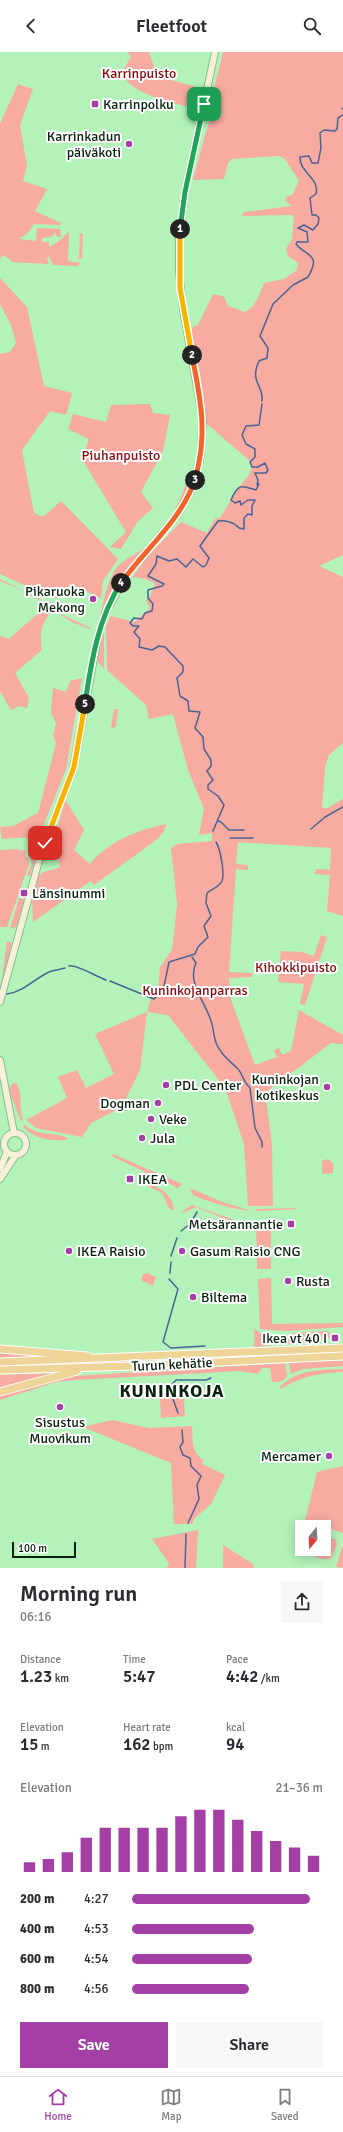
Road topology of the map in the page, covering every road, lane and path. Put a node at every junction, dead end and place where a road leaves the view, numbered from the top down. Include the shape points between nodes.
1 (215, 52) edge
2 (45, 843) junction
3 (40, 857) junction
4 (0, 1002) edge
5 (0, 1060) edge
6 (14, 1133) junction
7 (7, 1152) junction
8 (16, 1155) junction
9 (0, 1170) edge
10 (0, 1179) edge
11 (0, 1343) edge
12 (343, 1348) edge
13 (0, 1349) edge
14 (14, 1349) junction
15 (343, 1356) edge
16 (112, 1358) junction
17 (0, 1362) edge
18 (90, 1368) junction
19 (0, 1370) edge
20 (0, 1392) edge

1 - 2 main road via 185,192 179,241 183,309 203,421 200,461 190,493 177,515 127,575 106,612 98,636 74,767
2 - 3 main road via 49,847 48,853
2 - 3 main road via 39,843 35,847 35,853
3 - 4 main road
5 - 6 main road
6 - 7 main road via 8,1135 4,1142
6 - 8 main road via 23,1137 25,1142 24,1150
7 - 8 main road
7 - 9 main road
8 - 10 main road
11 - 14 highway
12 - 16 highway, Turun kehätie
13 - 14 highway
14 - 16 highway
15 - 18 highway, Turun kehätie
16 - 17 highway, Turun kehätie
18 - 19 highway, Turun kehätie
18 - 20 highway

